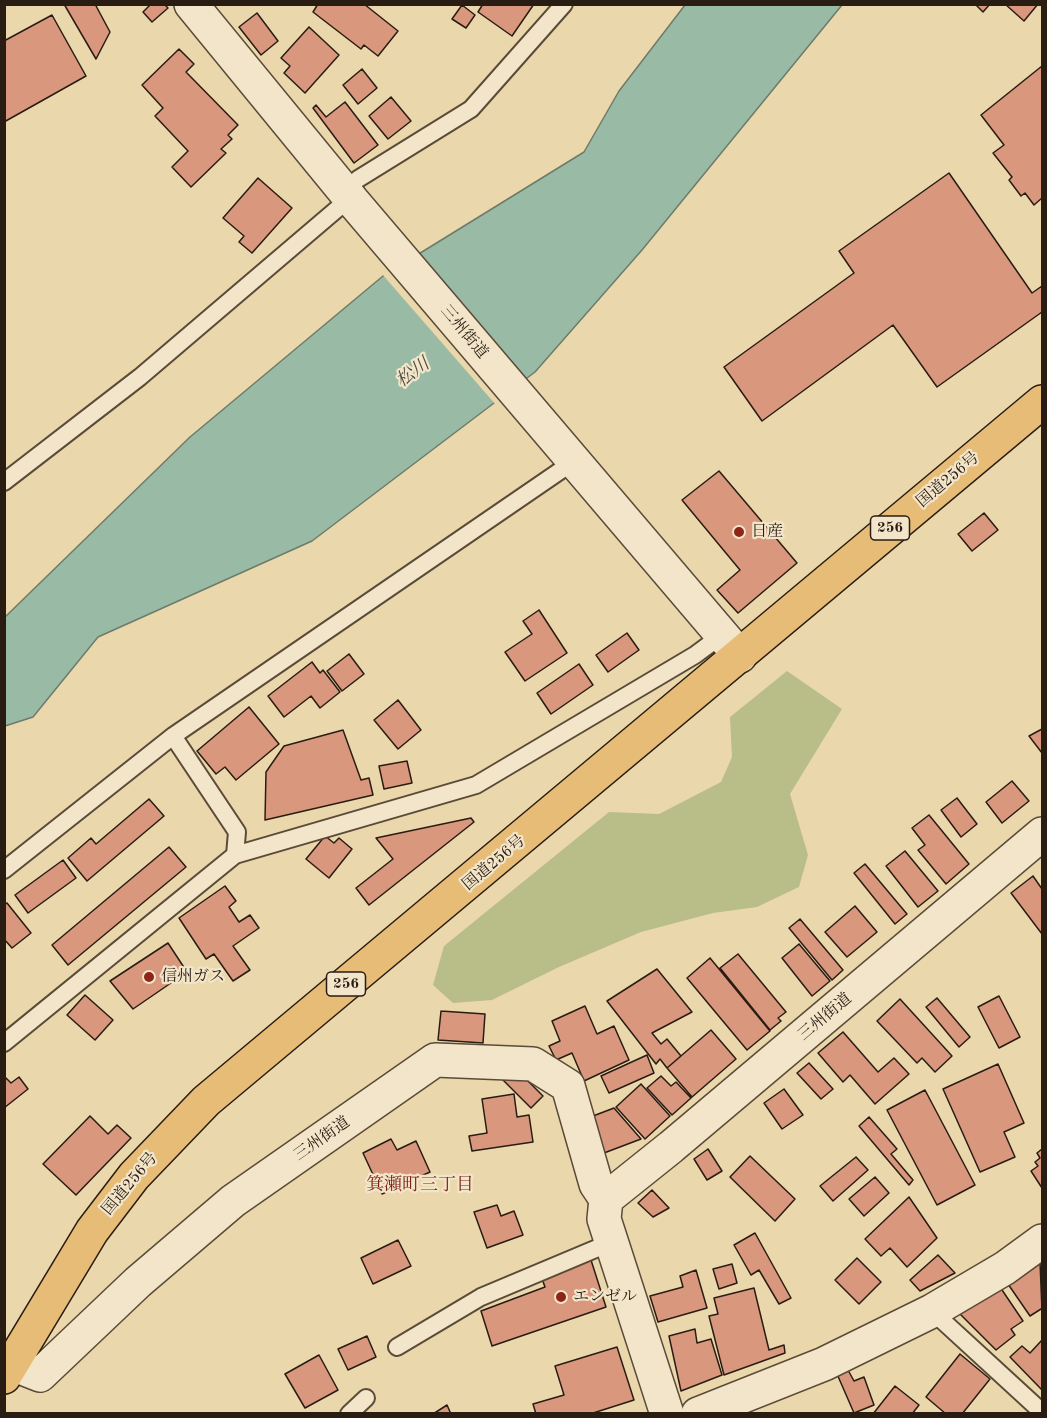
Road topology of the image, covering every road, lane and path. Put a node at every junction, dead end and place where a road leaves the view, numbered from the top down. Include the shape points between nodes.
1 (191, 4) edge
2 (564, 4) edge
3 (355, 195) junction
4 (1042, 402) edge
5 (567, 453) junction
6 (4, 482) edge
7 (731, 646) junction
8 (173, 736) junction
9 (1042, 834) edge
10 (235, 855) junction
11 (4, 870) edge
12 (4, 1043) edge
13 (606, 1198) junction
14 (1042, 1241) edge
15 (612, 1242) junction
16 (932, 1311) junction
17 (397, 1347) dead end
18 (8, 1371) edge
19 (366, 1398) dead end
20 (1042, 1412) edge
21 (349, 1413) edge
22 (667, 1413) edge
23 (698, 1413) edge

1 - 3 street, 三州街道
2 - 3 lane via 471,109
3 - 5 street, 三州街道
3 - 6 lane via 140,377
4 - 7 highway, 国道256号 / 256
5 - 7 street, 三州街道
5 - 8 lane
7 - 10 lane via 695,655 476,785
7 - 18 highway, 国道256号 / 256 via 206,1101 134,1176 92,1231
8 - 10 lane via 237,832
8 - 11 lane
9 - 13 street, 三州街道
10 - 12 lane
13 - 15 street, 三州街道 via 604,1219
13 - 18 street, 三州街道 via 596,1184 568,1086 533,1064 435,1059 233,1201 138,1282 40,1375
14 - 16 street
15 - 17 lane via 481,1297
15 - 22 street, 三州街道
16 - 20 lane
16 - 23 street via 824,1364
19 - 21 lane

